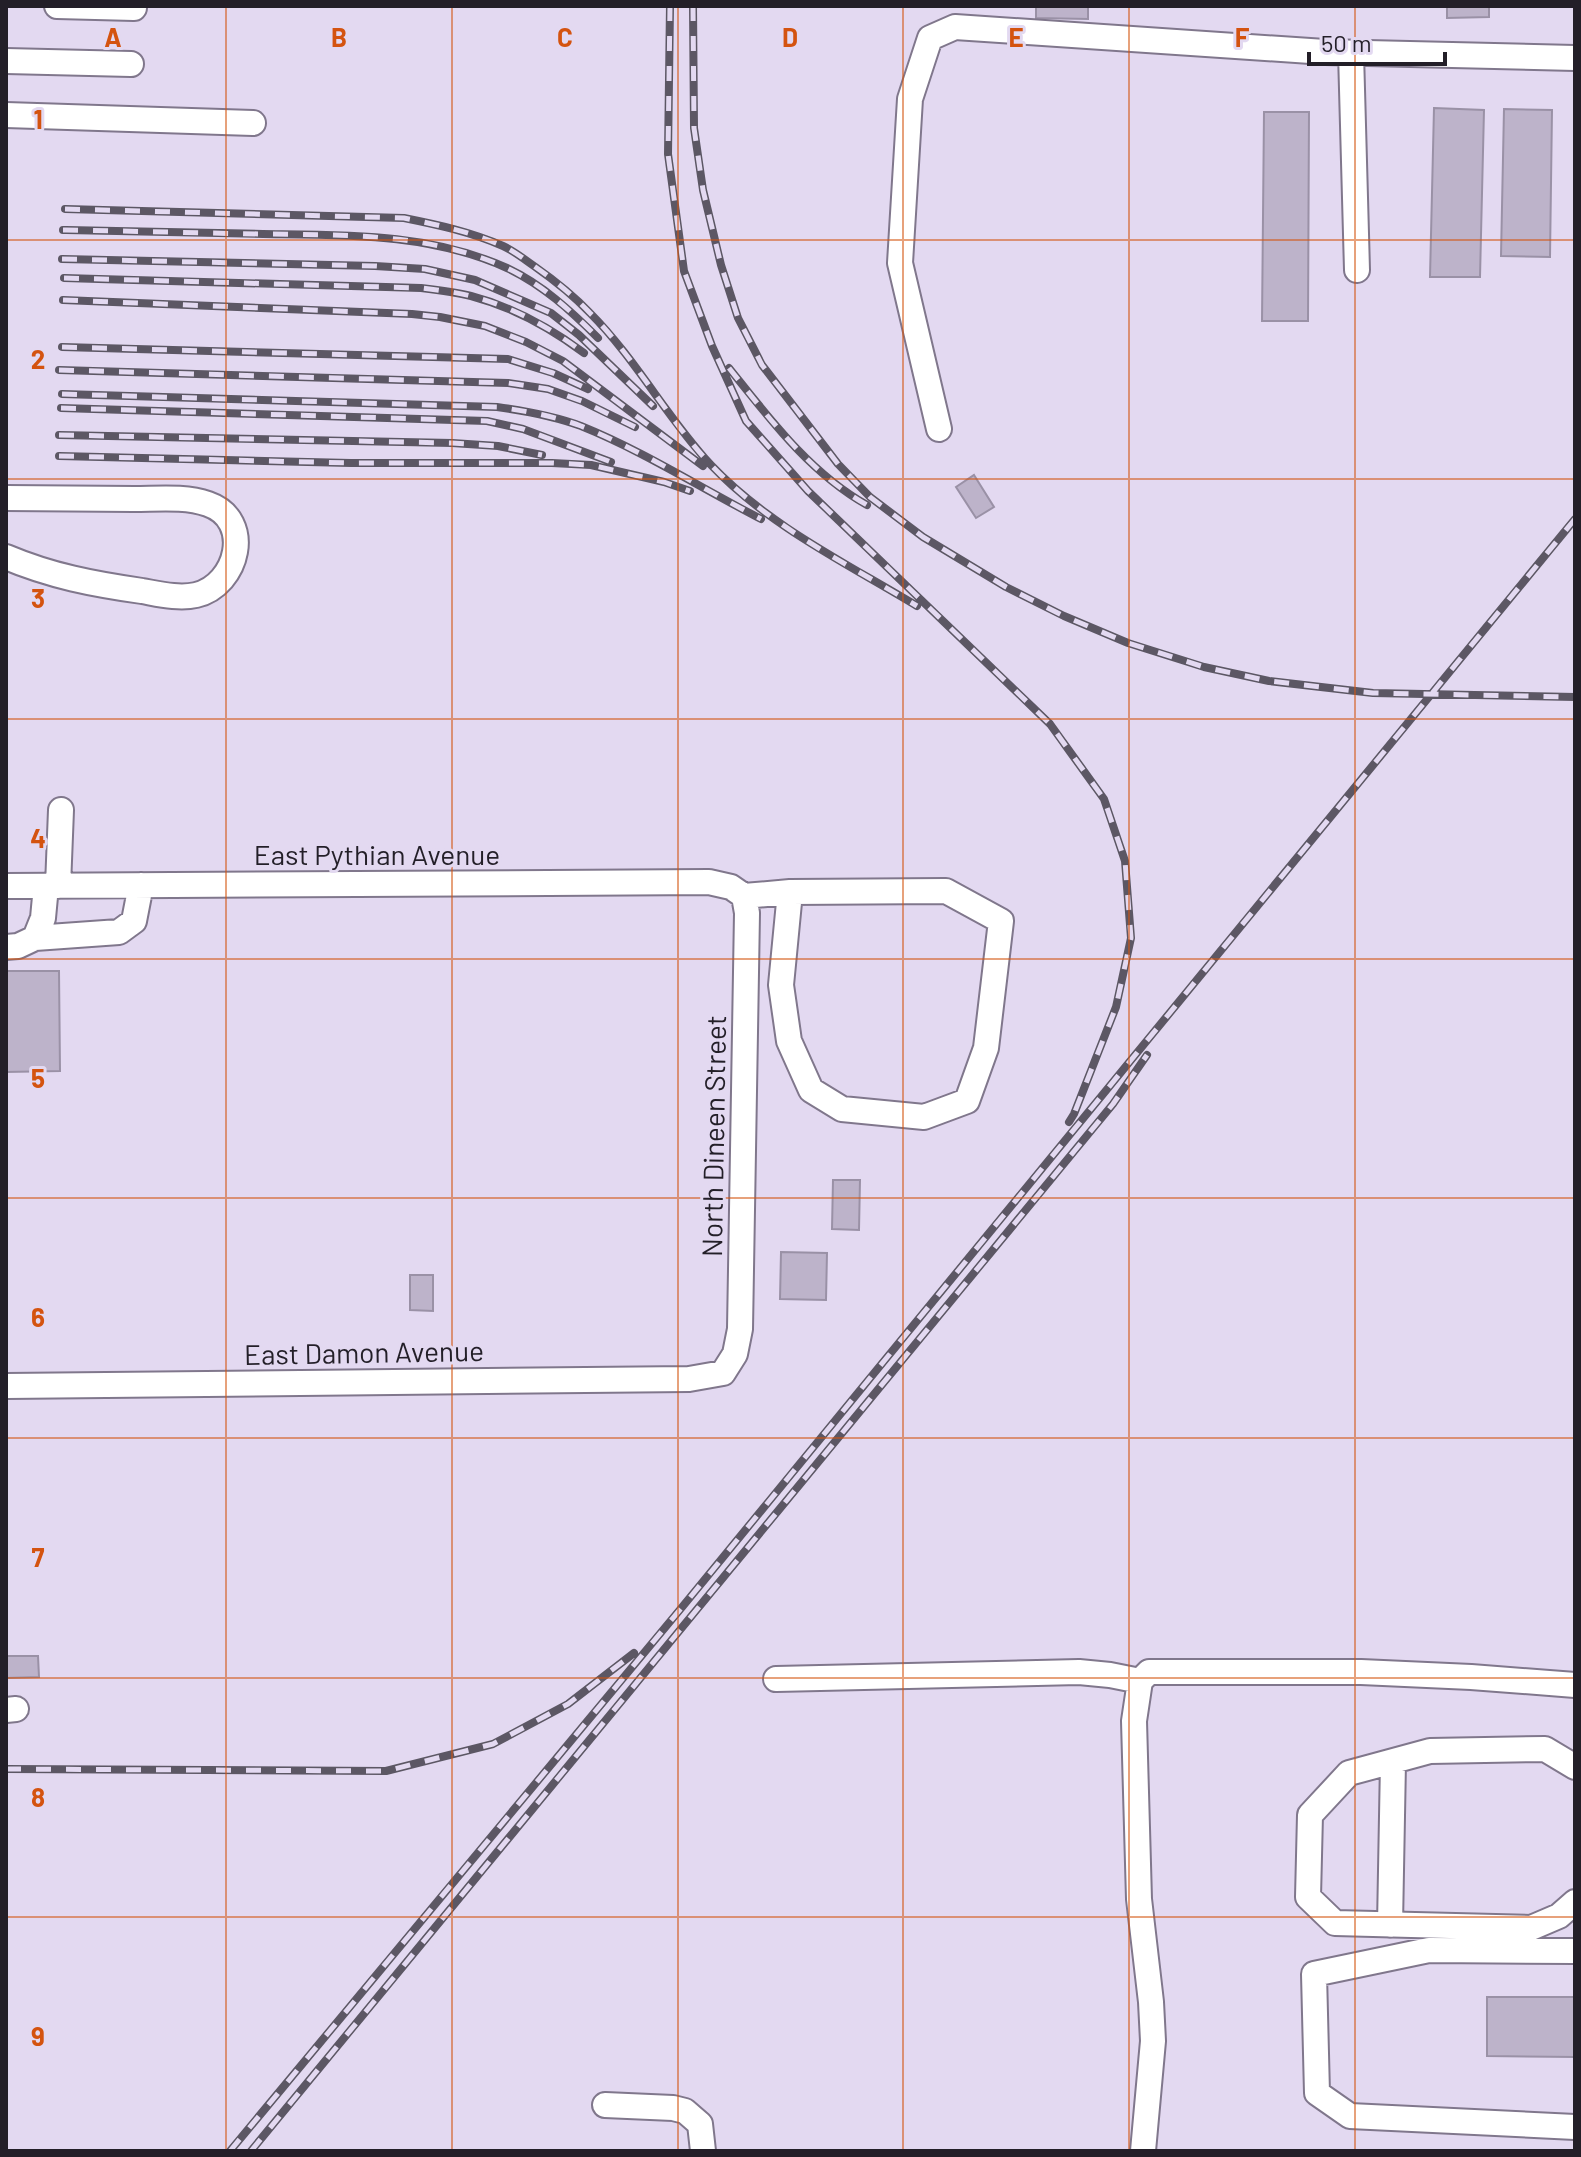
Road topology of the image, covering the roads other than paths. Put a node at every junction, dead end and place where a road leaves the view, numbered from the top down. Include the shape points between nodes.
1 (57, 6) edge
2 (134, 8) edge
3 (1351, 53) junction
4 (1575, 58) edge
5 (6, 61) edge
6 (131, 64) dead end
7 (6, 115) edge
8 (253, 123) dead end
9 (1357, 270) dead end
10 (939, 429) dead end
11 (6, 498) edge
12 (6, 557) edge
13 (61, 810) dead end
14 (141, 885) junction
15 (6, 886) edge
16 (52, 886) junction
17 (790, 892) junction
18 (744, 896) junction
19 (35, 938) junction
20 (6, 947) edge
21 (723, 1373) joint
22 (6, 1386) edge
23 (776, 1679) dead end
24 (1140, 1681) junction
25 (1575, 1685) edge
26 (1393, 1762) junction
27 (1575, 1767) edge
28 (1575, 1902) edge
29 (1390, 1925) junction
30 (1575, 1951) edge
31 (605, 2105) dead end
32 (1575, 2127) edge
33 (703, 2151) edge
34 (1143, 2151) edge

1 - 2 street
3 - 4 street
3 - 9 street
3 - 10 street via 955,27 930,38 910,99 900,263
5 - 6 street
7 - 8 street
11 - 12 street via 209,504 230,519 236,532 230,566 217,584 197,595 84,583
13 - 16 street
14 - 16 street, East Pythian Avenue
14 - 18 street, East Pythian Avenue via 709,882
14 - 19 street via 134,921 119,932
15 - 16 street, East Pythian Avenue
16 - 19 street
17 - 17 street via 946,891 1001,921 986,1048 967,1101 924,1117 842,1109 811,1090 789,1041 781,985
17 - 18 street
18 - 21 street, North Dineen Street via 740,1329 735,1354
19 - 20 street
21 - 22 street, East Damon Avenue via 689,1379
23 - 24 street via 1079,1672
24 - 25 street via 1149,1672 1361,1672
24 - 34 street via 1134,1721 1139,1899 1153,2041
26 - 27 street via 1430,1751 1545,1749
26 - 29 street
26 - 29 street via 1349,1773 1310,1815 1308,1897 1335,1923
28 - 29 street via 1531,1928
30 - 32 street via 1429,1950 1314,1974 1317,2093 1350,2116
31 - 33 street via 685,2111 700,2124

